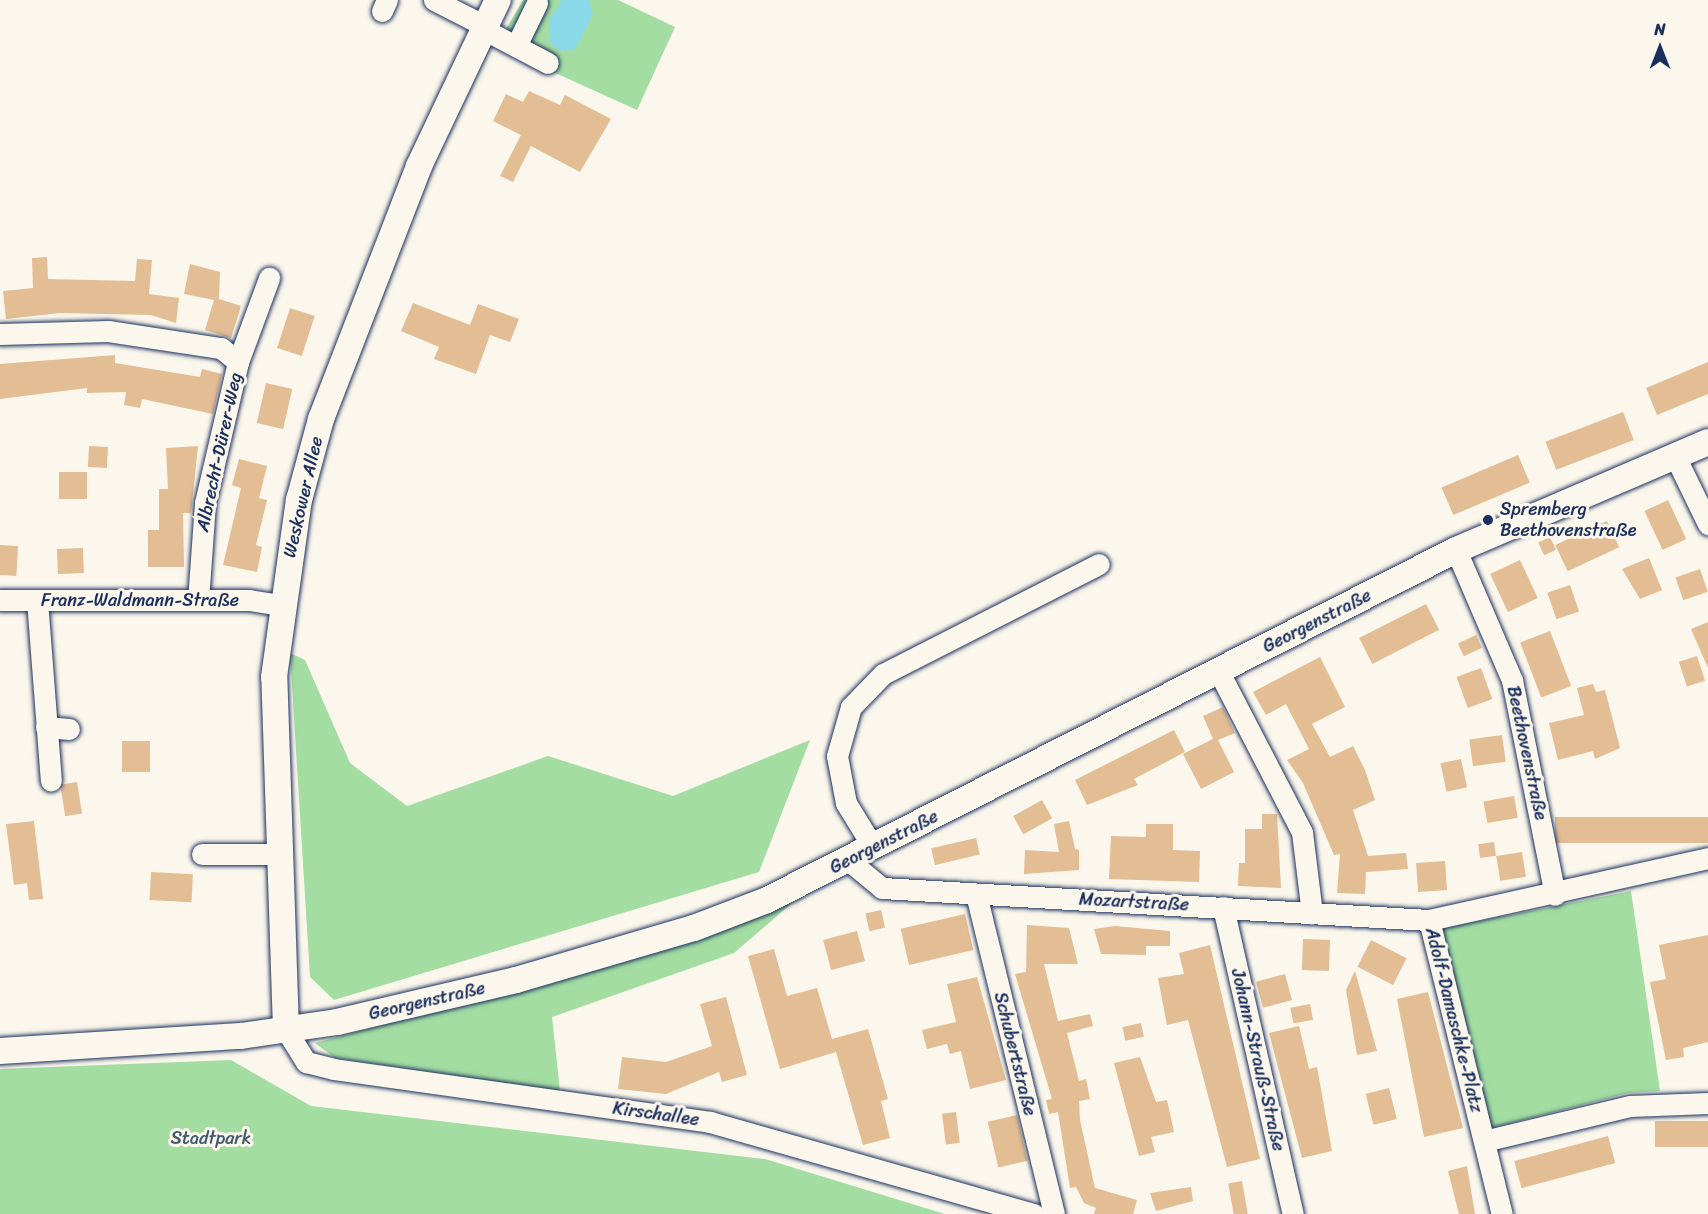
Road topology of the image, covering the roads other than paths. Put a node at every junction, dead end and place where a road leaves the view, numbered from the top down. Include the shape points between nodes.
1 (435, 0) edge
2 (498, 0) edge
3 (537, 3) dead end
4 (484, 27) junction
5 (516, 46) junction
6 (548, 63) dead end
7 (269, 278) dead end
8 (0, 334) edge
9 (238, 362) junction
10 (1708, 442) edge
11 (1675, 456) junction
12 (1708, 524) edge
13 (1456, 550) junction
14 (1099, 564) dead end
15 (0, 600) edge
16 (37, 600) junction
17 (198, 600) junction
18 (280, 605) junction
19 (1219, 672) junction
20 (46, 727) junction
21 (69, 729) dead end
22 (51, 780) dead end
23 (873, 847) junction
24 (202, 854) dead end
25 (280, 854) junction
26 (1708, 858) edge
27 (848, 860) junction
28 (976, 894) junction
29 (1555, 895) junction
30 (1223, 907) junction
31 (1312, 913) junction
32 (1429, 920) junction
33 (286, 1030) junction
34 (0, 1051) edge
35 (1708, 1103) edge
36 (1484, 1141) junction
37 (1034, 1214) edge
38 (1054, 1214) edge
39 (1293, 1214) edge
40 (1502, 1214) edge

1 - 4 street
2 - 4 main road, Weskower Allee
3 - 5 street
4 - 5 street
4 - 18 main road, Weskower Allee via 419,166 321,419
5 - 6 street
7 - 9 street
8 - 9 street, Albrecht-Dürer-Weg via 108,331 222,348
9 - 17 street, Albrecht-Dürer-Weg via 205,504
10 - 11 main road, Georgenstraße
11 - 12 street
11 - 13 main road, Georgenstraße
13 - 19 main road, Georgenstraße
13 - 29 street, Beethovenstraße via 1512,680
14 - 23 street via 883,675 851,707 837,756 846,803
15 - 16 street, Franz-Waldmann-Straße
16 - 17 street, Franz-Waldmann-Straße
16 - 20 street
17 - 18 street, Franz-Waldmann-Straße
18 - 25 main road, Weskower Allee via 274,677
19 - 23 main road, Georgenstraße
19 - 31 street via 1302,832
20 - 21 street
20 - 22 street
23 - 27 main road, Georgenstraße
24 - 25 street
25 - 33 main road, Weskower Allee
26 - 29 street, Adolf-Damaschke-Platz
27 - 28 street, Mozartstraße via 882,888
27 - 33 main road, Georgenstraße via 767,900 693,928 516,980
28 - 30 street, Mozartstraße
28 - 38 street, Schubertstraße
29 - 32 street, Adolf-Damaschke-Platz
30 - 31 street, Mozartstraße
30 - 39 street, Johann-Strauß-Straße
31 - 32 street, Mozartstraße
32 - 36 street, Adolf-Damaschke-Platz
33 - 34 main road, Georgenstraße
33 - 37 street, Kirschallee via 306,1062 334,1069 710,1122
35 - 36 street via 1630,1106
36 - 40 street, Adolf-Damaschke-Platz

